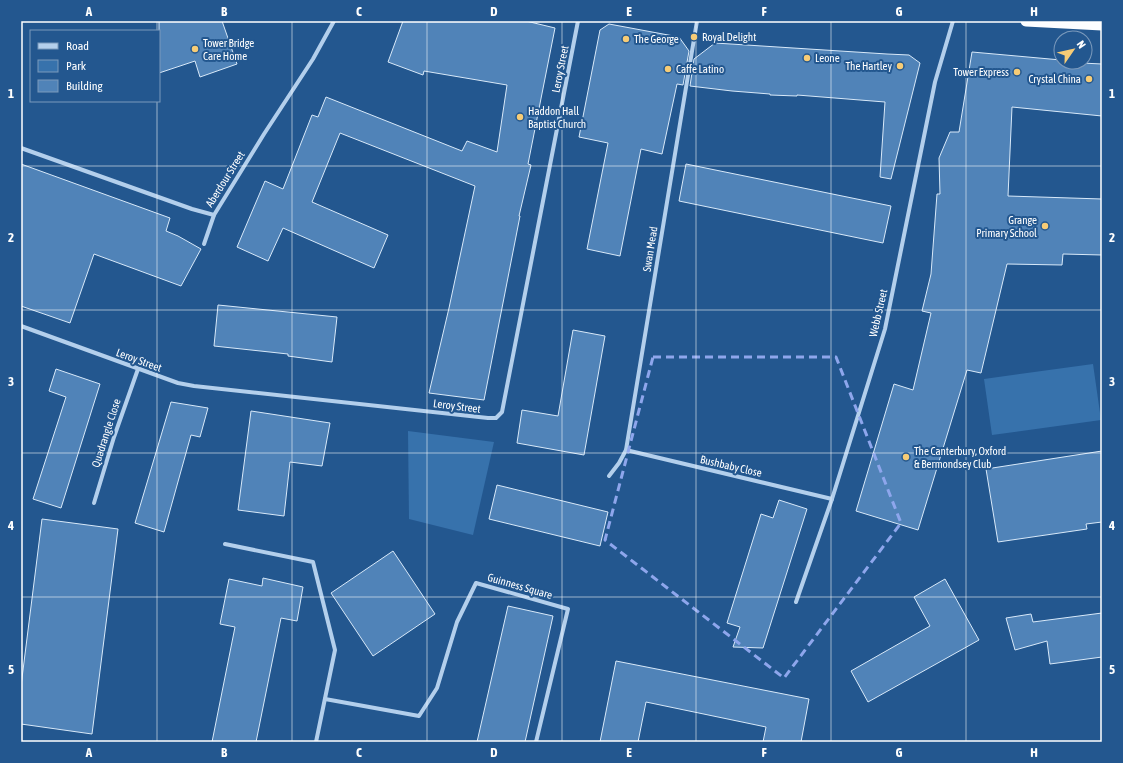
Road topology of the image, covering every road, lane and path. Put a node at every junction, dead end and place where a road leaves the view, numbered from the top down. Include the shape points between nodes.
1 (334, 21) edge
2 (578, 21) edge
3 (697, 21) edge
4 (953, 21) edge
5 (1026, 21) edge
6 (1102, 25) edge
7 (21, 148) edge
8 (214, 215) junction
9 (204, 244) dead end
10 (21, 326) edge
11 (138, 369) junction
12 (626, 450) junction
13 (609, 476) dead end
14 (832, 499) junction
15 (94, 503) dead end
16 (225, 544) dead end
17 (796, 602) dead end
18 (325, 698) junction
19 (316, 742) edge
20 (536, 742) edge

1 - 8 street, Aberdour Street via 314,59
2 - 11 street, Leroy Street via 502,412 496,418 194,386
3 - 12 street, Swan Mead
4 - 14 street, Webb Street via 935,82 885,330
5 - 6 highway
7 - 8 street, Aberdour Street via 184,207
8 - 9 street
10 - 11 street, Leroy Street
11 - 15 street, Quadrangle Close
12 - 13 street, Swan Mead
12 - 14 street, Bushbaby Close
14 - 17 street, Webb Street
16 - 18 street via 313,562 335,650
18 - 19 street
18 - 20 street, Guinness Square via 419,716 437,688 457,622 476,582 568,609

